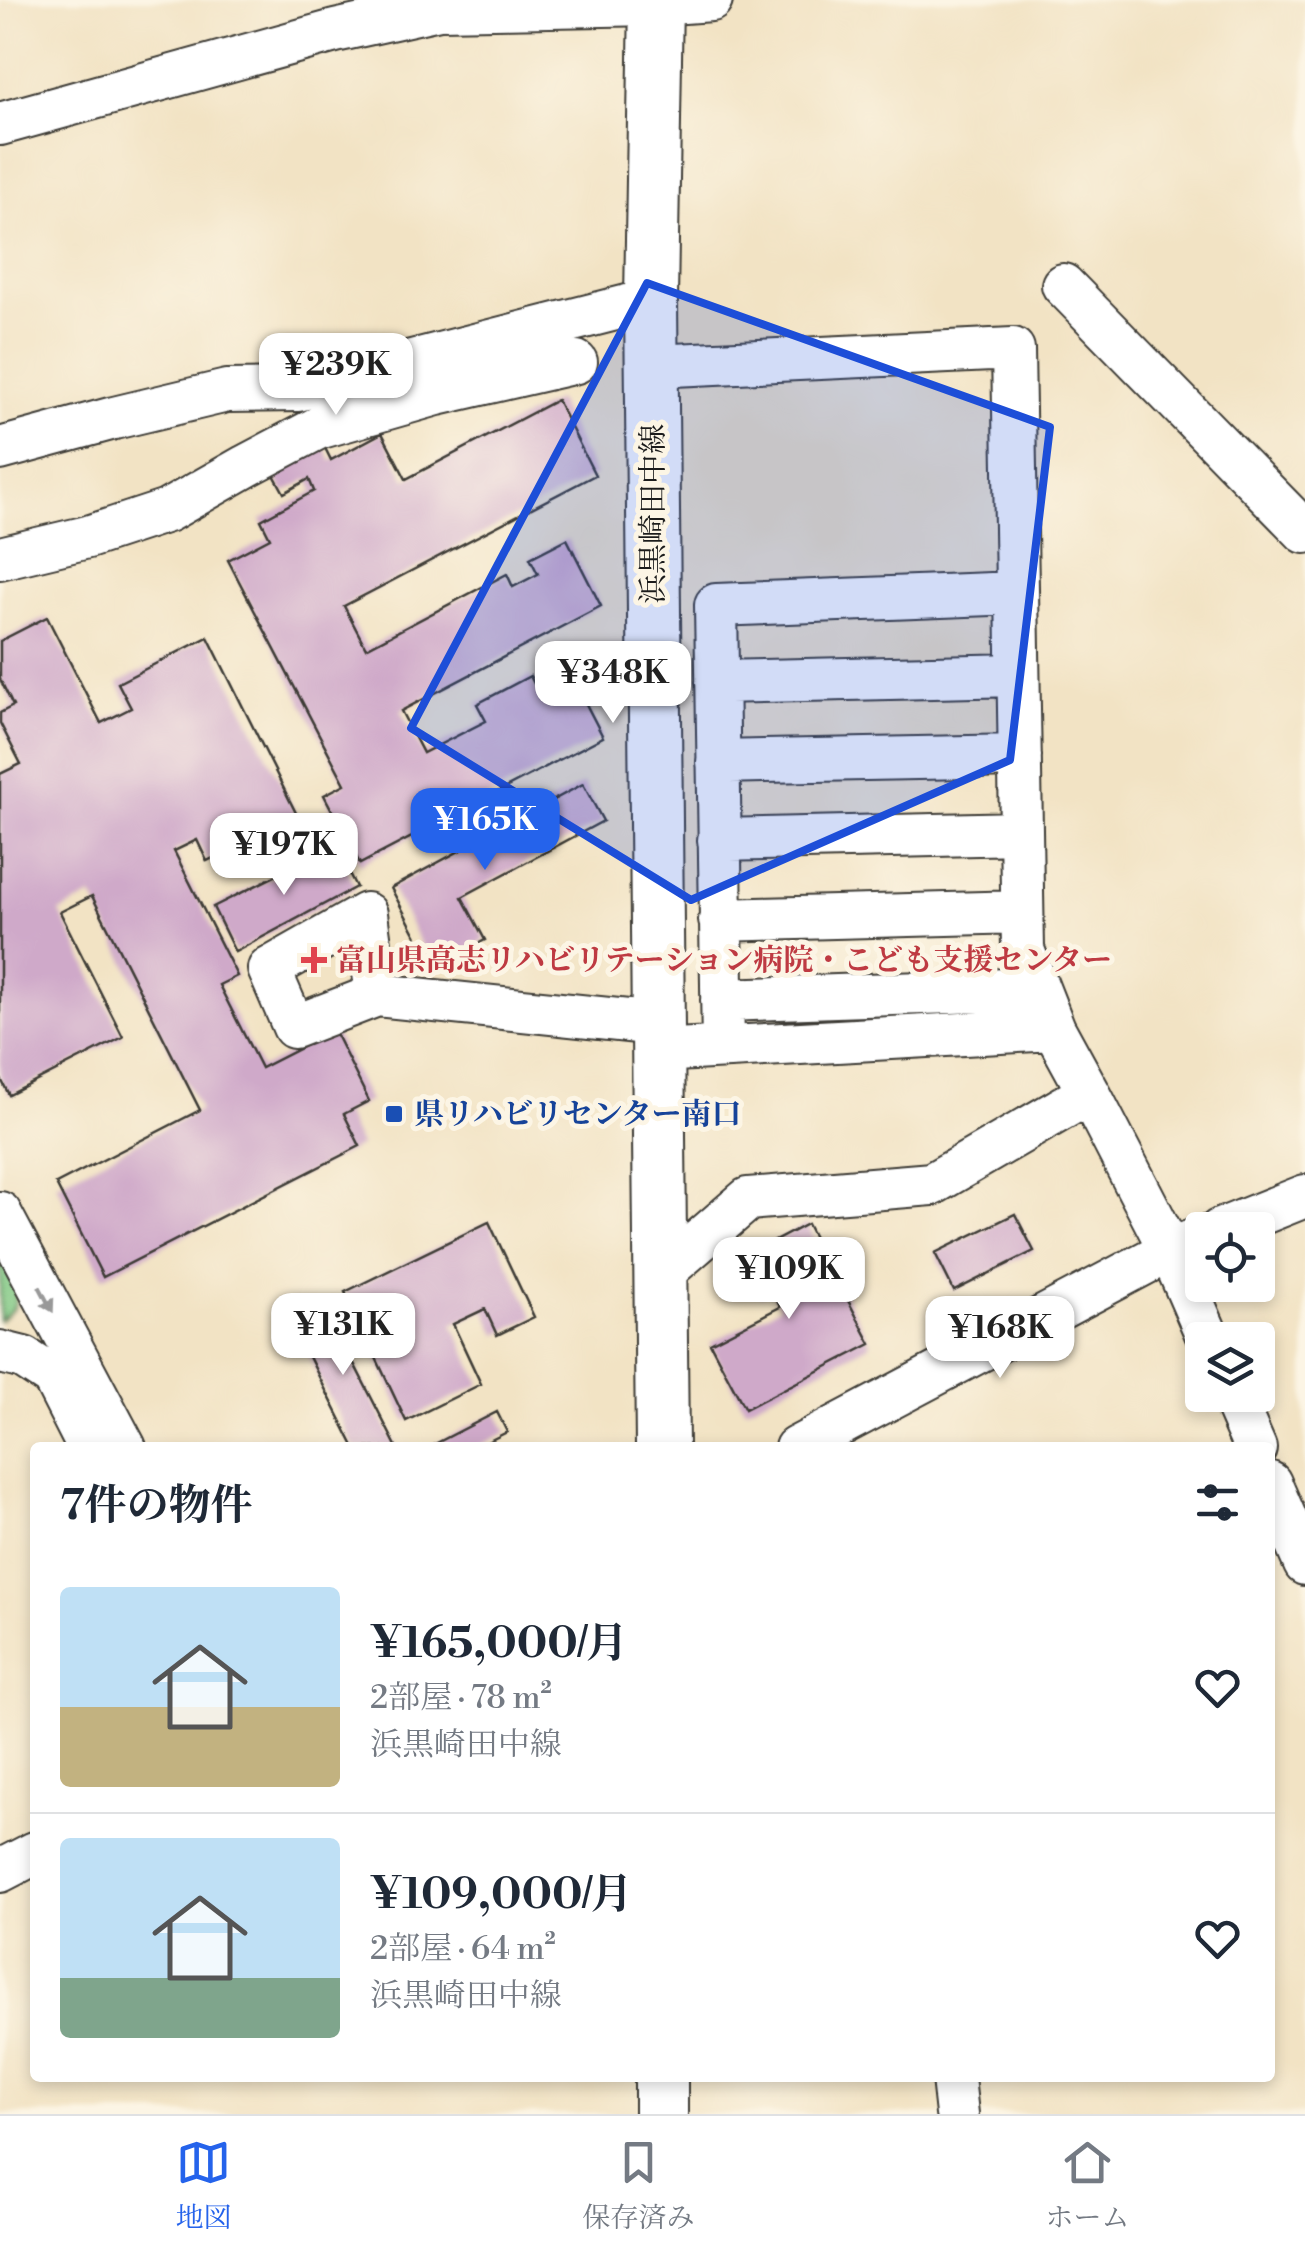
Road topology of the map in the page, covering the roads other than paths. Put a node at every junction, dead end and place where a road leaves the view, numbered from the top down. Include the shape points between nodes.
1 (711, 0) edge
2 (656, 2) edge
3 (328, 16) edge
4 (0, 124) edge
5 (1062, 285) dead end
6 (651, 300) junction
7 (576, 362) dead end
8 (652, 366) junction
9 (0, 448) edge
10 (1305, 532) edge
11 (0, 558) edge
12 (1017, 593) junction
13 (1018, 675) junction
14 (717, 682) junction
15 (1020, 756) junction
16 (718, 762) junction
17 (1021, 833) junction
18 (720, 840) junction
19 (1022, 912) junction
20 (720, 920) junction
21 (1038, 989) junction
22 (377, 995) dead end
23 (722, 1000) junction
24 (1054, 1029) junction
25 (657, 1038) junction
26 (723, 1047) junction
27 (1089, 1094) junction
28 (1305, 1196) edge
29 (1265, 1212) edge
30 (0, 1214) edge
31 (1185, 1241) edge
32 (1185, 1244) edge
33 (660, 1276) junction
34 (0, 1352) edge
35 (1239, 1412) edge
36 (85, 1442) edge
37 (122, 1442) edge
38 (662, 1442) edge
39 (807, 1442) edge
40 (1252, 1442) edge
41 (1275, 1495) edge
42 (1305, 1564) edge
43 (30, 1855) edge
44 (0, 1870) edge
45 (661, 2082) edge
46 (953, 2082) edge
47 (660, 2114) edge
48 (957, 2114) edge

1 - 2 street
2 - 3 street
2 - 6 main road, 浜黒崎田中線
3 - 4 street
5 - 10 street
6 - 8 main road, 浜黒崎田中線
6 - 9 street via 298,390 226,391
7 - 11 street via 318,428 167,511
8 - 12 street via 1013,349
8 - 25 main road, 浜黒崎田中線
12 - 13 street
12 - 14 street via 716,605
13 - 14 street
13 - 15 street
14 - 16 street
15 - 16 street
15 - 17 street
16 - 18 street
17 - 18 street
17 - 19 street
18 - 20 street
19 - 20 street
19 - 21 street via 1023,950
20 - 23 street
21 - 23 street
21 - 24 street
22 - 25 street
23 - 26 street
24 - 26 street
24 - 27 street
25 - 26 street
25 - 33 main road, 浜黒崎田中線
27 - 31 street
27 - 33 street via 932,1184 748,1198
28 - 29 street
30 -> 37 street
32 - 39 street
33 - 38 main road, 浜黒崎田中線
34 - 36 street via 53,1377
35 - 40 street
41 - 42 street
43 - 44 street
45 - 47 main road
46 - 48 street

